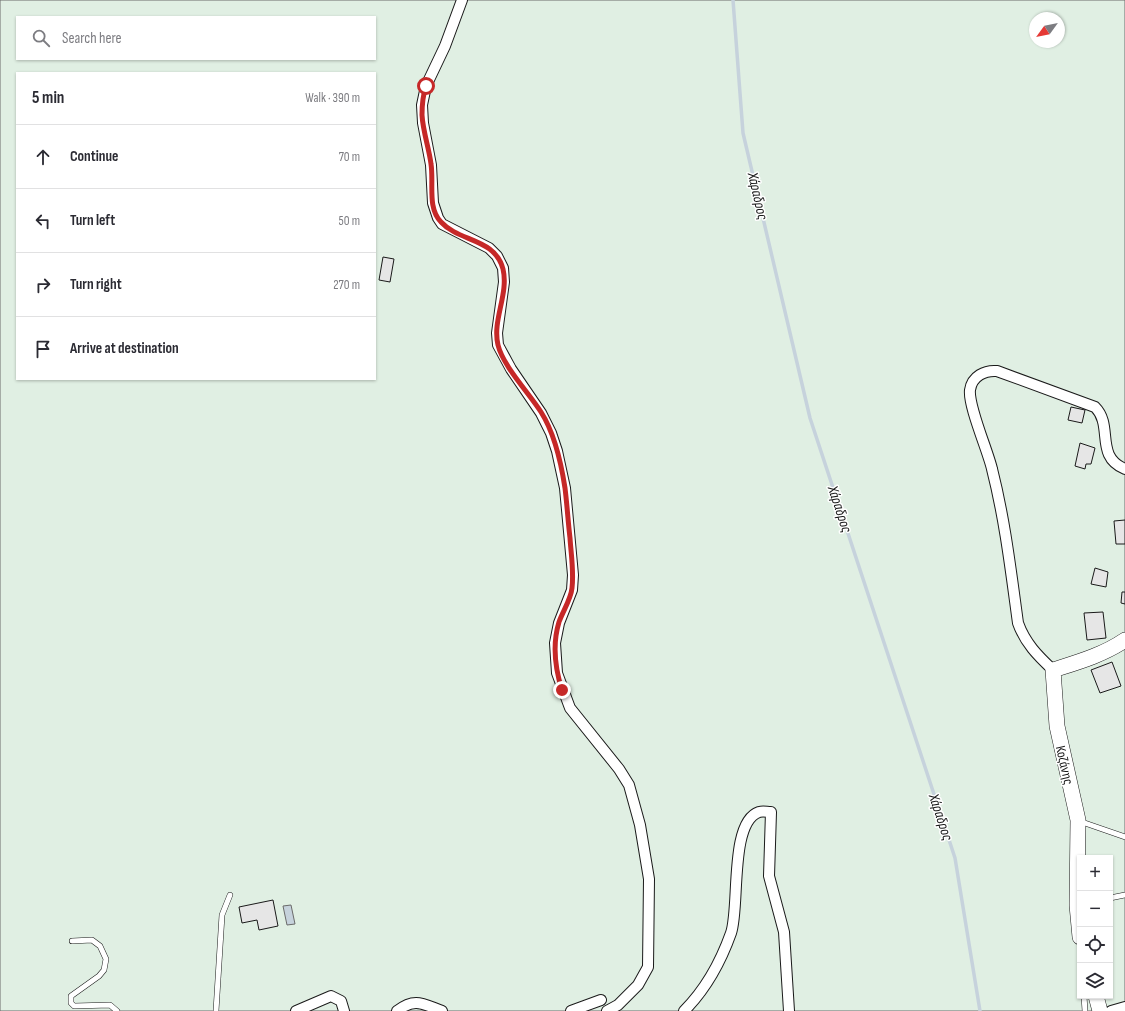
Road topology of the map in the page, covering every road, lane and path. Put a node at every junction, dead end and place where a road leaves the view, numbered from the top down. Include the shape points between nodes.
1 (462, 0) edge
2 (1125, 469) edge
3 (1125, 640) edge
4 (1053, 670) junction
5 (1078, 820) junction
6 (1125, 837) edge
7 (1078, 891) edge
8 (230, 895) dead end
9 (1125, 895) edge
10 (1113, 897) edge
11 (72, 941) dead end
12 (1084, 999) edge
13 (1097, 999) edge
14 (1125, 1007) edge
15 (116, 1011) edge
16 (216, 1011) edge
17 (296, 1011) edge
18 (344, 1011) edge
19 (397, 1011) edge
20 (442, 1011) edge
21 (571, 1011) edge
22 (598, 1011) edge
23 (607, 1011) edge
24 (684, 1011) edge
25 (789, 1011) edge
26 (1085, 1011) edge
27 (1100, 1011) edge
28 (1111, 1011) edge

1 - 23 street via 424,95 422,115 431,165 433,203 442,224 489,248 497,256 502,268 504,282 497,333 498,345 551,433 565,488 573,575 572,590 559,622 555,643 557,673 570,708 630,785 649,879 648,967 638,985 618,1005
2 - 4 street via 1117,465 1107,451 1102,419 1095,407 997,370 982,373 972,383 972,403 992,468 1006,534 1018,623 1031,648
3 - 4 street via 1113,648
4 - 5 street, Κοζάνης via 1058,726
5 - 6 lane
5 - 7 street, Κοζάνης
8 - 16 lane via 222,915
9 - 10 lane
11 - 15 lane via 92,940 100,946 106,959 104,970 71,996 71,1003 74,1006 110,1005
12 - 26 lane
13 - 27 street
14 - 28 street
17 - 18 street via 331,996 341,1001
19 - 20 street via 411,1002 420,1002
21 - 22 street via 601,1000
24 - 25 street via 704,988 731,932 737,858 748,821 760,811 771,812 769,876 784,932

